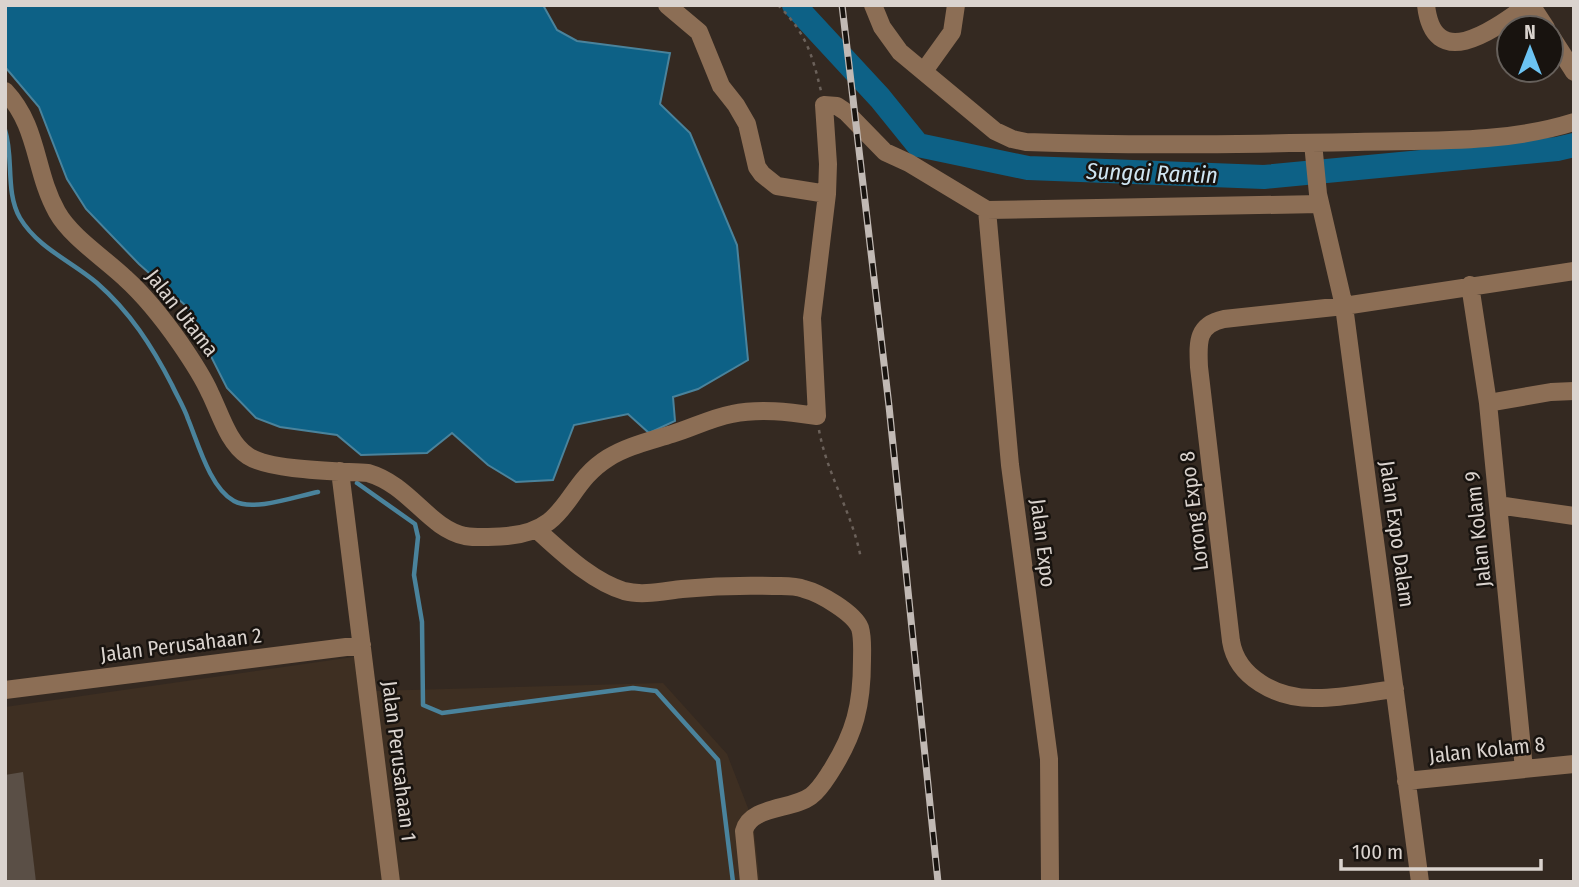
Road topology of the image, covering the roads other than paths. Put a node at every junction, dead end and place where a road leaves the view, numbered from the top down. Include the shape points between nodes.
1 (667, 5) edge
2 (873, 5) edge
3 (956, 5) edge
4 (1426, 5) edge
5 (1530, 5) edge
6 (924, 71) junction
7 (5, 91) edge
8 (1574, 122) edge
9 (1314, 150) junction
10 (827, 194) junction
11 (1319, 199) junction
12 (987, 210) junction
13 (1574, 271) edge
14 (1470, 285) junction
15 (1344, 306) junction
16 (1574, 391) edge
17 (1488, 403) junction
18 (340, 471) junction
19 (1498, 505) junction
20 (1574, 516) edge
21 (537, 530) junction
22 (362, 645) junction
23 (1395, 689) junction
24 (5, 690) edge
25 (1574, 764) edge
26 (1524, 769) junction
27 (1406, 781) junction
28 (1414, 881) edge
29 (391, 882) edge
30 (749, 882) edge
31 (1050, 882) edge

1 - 10 street via 699,32 721,86 747,124 762,174 777,186
2 - 6 street via 887,35
3 - 6 street via 952,32
4 - 5 street via 1430,26 1453,42 1477,38
6 - 9 street via 995,131 1026,142
7 - 18 street, Jalan Utama via 25,118 58,215 164,320 198,370 242,451 261,461
8 - 9 street via 1535,133
9 - 11 street, Jalan Expo Dalam
10 - 12 street via 824,105 846,112 885,152
10 - 21 street via 812,318 817,416 765,411 731,414 629,447 586,475 556,516
11 - 12 street
11 - 15 street, Jalan Expo Dalam
12 - 31 street, Jalan Expo via 1012,478 1049,759
13 - 14 street, Lorong Expo 8
14 - 15 street, Lorong Expo 8
14 - 17 street, Jalan Kolam 9
15 - 23 street, Jalan Expo Dalam
15 - 23 street, Lorong Expo 8 via 1214,321 1200,336 1199,367 1231,640 1237,660 1250,676 1287,694 1314,698
16 - 17 street
17 - 19 street, Jalan Kolam 9
18 - 21 street, Jalan Utama via 368,473 393,483 443,526 465,536
18 - 22 street, Jalan Perusahaan 1
19 - 20 street
19 - 26 street, Jalan Kolam 9
21 - 30 street via 604,582 628,592 723,585 792,586 817,594 859,626 861,697 847,745 813,795 751,817 746,823
22 - 24 street, Jalan Perusahaan 2
22 - 29 street, Jalan Perusahaan 1
23 - 27 street, Jalan Expo Dalam
25 - 26 street, Jalan Kolam 8
26 - 27 street, Jalan Kolam 8
27 - 28 street, Jalan Expo Dalam

